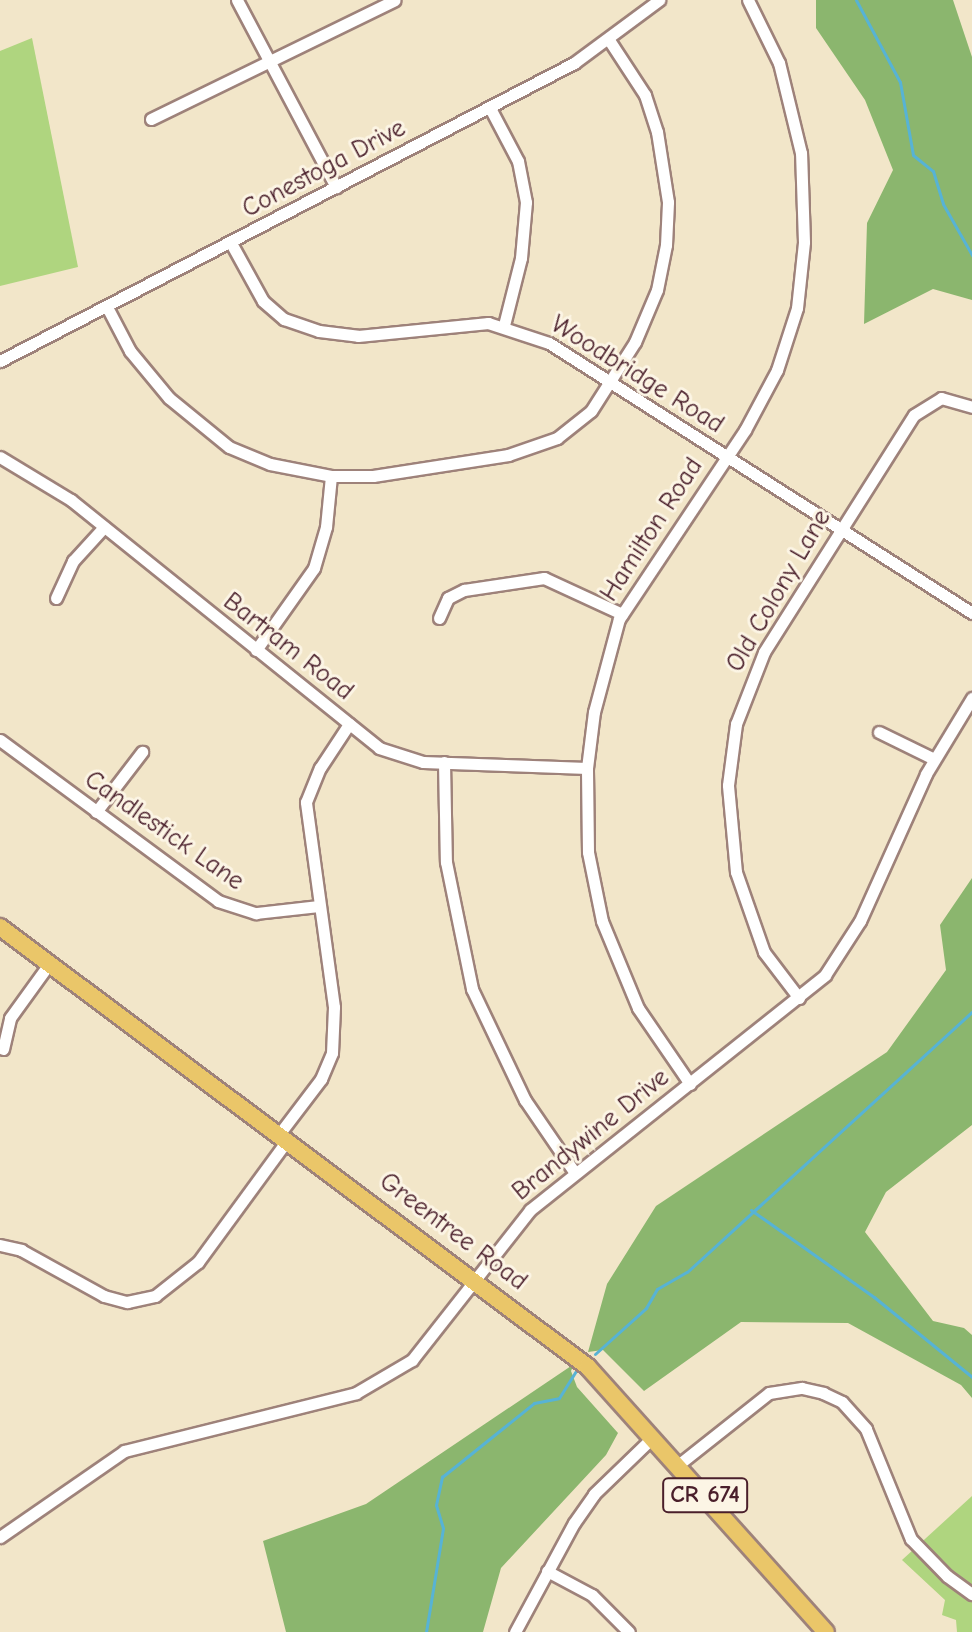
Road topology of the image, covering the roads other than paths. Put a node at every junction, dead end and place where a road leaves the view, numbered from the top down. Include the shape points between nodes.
1 (237, 0) edge
2 (395, 0) edge
3 (659, 0) edge
4 (748, 0) edge
5 (609, 40) junction
6 (268, 61) junction
7 (490, 108) junction
8 (151, 119) dead end
9 (336, 187) junction
10 (231, 243) junction
11 (107, 307) junction
12 (504, 325) junction
13 (0, 361) edge
14 (610, 382) junction
15 (972, 407) edge
16 (0, 457) edge
17 (727, 457) junction
18 (331, 476) junction
19 (104, 527) junction
20 (841, 529) junction
21 (56, 598) dead end
22 (972, 613) edge
23 (622, 614) junction
24 (439, 618) dead end
25 (256, 650) junction
26 (972, 698) edge
27 (349, 724) junction
28 (879, 732) dead end
29 (0, 740) edge
30 (142, 752) dead end
31 (934, 759) junction
32 (444, 762) junction
33 (587, 768) junction
34 (96, 812) junction
35 (318, 906) junction
36 (0, 927) edge
37 (49, 964) junction
38 (799, 998) junction
39 (3, 1049) dead end
40 (690, 1084) junction
41 (284, 1136) junction
42 (575, 1173) junction
43 (0, 1245) edge
44 (475, 1278) junction
45 (653, 1437) junction
46 (678, 1465) junction
47 (0, 1537) edge
48 (547, 1571) junction
49 (972, 1594) edge
50 (515, 1632) edge
51 (629, 1632) edge
52 (826, 1632) edge

1 - 6 street
2 - 6 street
3 - 5 street, Conestoga Drive
4 - 17 street, Hamilton Road via 779,63 795,119 804,189 804,259 783,355
5 - 7 street, Conestoga Drive
5 - 14 street via 650,106 663,160 668,215 652,305
6 - 8 street
6 - 9 street
7 - 9 street, Conestoga Drive
7 - 12 street via 518,161 526,202 521,258
9 - 10 street, Conestoga Drive
10 - 11 street, Conestoga Drive
10 - 12 street, Woodbridge Road via 263,301 284,319 319,331 358,336 463,322
11 - 13 street, Conestoga Drive
11 - 18 street via 147,374 216,438 256,460
12 - 14 street, Woodbridge Road via 549,343
14 - 17 street, Woodbridge Road
14 - 18 street via 576,425 535,448 419,471
15 - 20 street, Old Colony Lane via 941,398 922,407
16 - 19 street, Bartram Road via 47,482
17 - 20 street, Woodbridge Road
17 - 23 street, Hamilton Road
18 - 25 street via 326,527 314,568
19 - 21 street via 73,561
19 - 25 street, Bartram Road
20 - 22 street, Woodbridge Road
20 - 38 street, Old Colony Lane via 757,666 730,754 728,815 739,884 764,952
23 - 24 street via 554,581 534,579 455,593
23 - 33 street, Hamilton Road via 597,696
25 - 27 street, Bartram Road
26 - 31 street, Brandywine Drive
27 - 32 street, Bartram Road via 393,755
27 - 35 street via 320,768 306,802
28 - 31 street
29 - 34 street, Candlestick Lane
30 - 34 street
31 - 38 street, Brandywine Drive via 856,928 835,962
32 - 33 street, Bartram Road
32 - 42 street via 446,862 472,989 525,1100
33 - 40 street, Hamilton Road via 586,834 602,921 638,1008
34 - 35 street, Candlestick Lane via 230,907 256,913
35 - 41 street via 334,1007 332,1053
36 - 37 main road, Greentree Road
37 - 39 street via 10,1018
37 - 41 main road, Greentree Road
38 - 40 street, Brandywine Drive
40 - 42 street, Brandywine Drive
41 - 43 street via 198,1262 155,1296 127,1302 104,1296 21,1250
41 - 44 main road, Greentree Road
42 - 44 street, Brandywine Drive via 520,1220
44 - 45 main road, Greentree Road / CR 674 via 581,1361
44 - 47 street, Brandywine Drive via 420,1351 380,1383 124,1451 70,1483
45 - 46 main road, Greentree Road / CR 674
45 - 48 street via 574,1523
46 - 49 street via 769,1393 802,1388 823,1393 842,1402 866,1429 911,1539
46 - 52 main road, Greentree Road / CR 674
48 - 50 street
48 - 51 street via 592,1595

